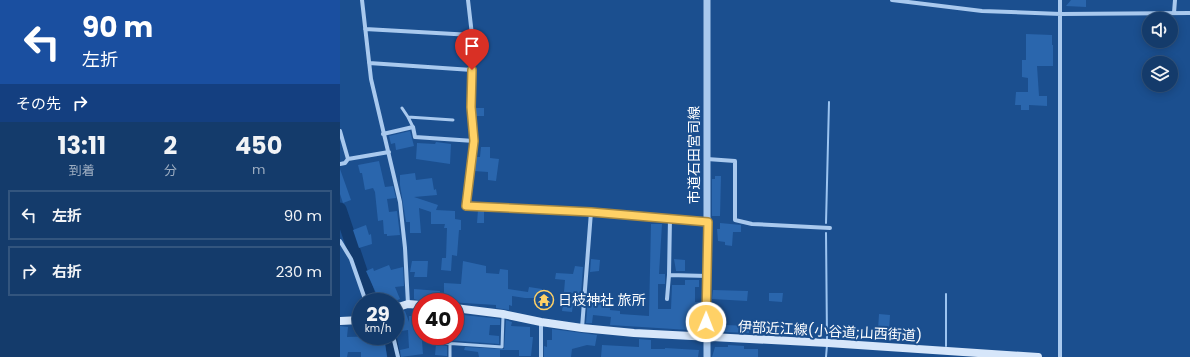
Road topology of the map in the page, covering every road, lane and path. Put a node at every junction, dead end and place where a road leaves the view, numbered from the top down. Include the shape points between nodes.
1 (362, 0) edge
2 (468, 0) edge
3 (707, 0) edge
4 (892, 0) edge
5 (937, 0) edge
6 (1060, 0) edge
7 (1175, 0) edge
8 (936, 5) junction
9 (1174, 12) edge
10 (1142, 13) edge
11 (1178, 13) edge
12 (1190, 13) edge
13 (1061, 14) junction
14 (365, 29) junction
15 (472, 36) junction
16 (369, 63) junction
17 (472, 70) junction
18 (402, 108) dead end
19 (408, 117) junction
20 (453, 120) dead end
21 (413, 127) junction
22 (340, 130) edge
23 (383, 134) junction
24 (474, 141) junction
25 (388, 152) junction
26 (348, 159) junction
27 (707, 159) junction
28 (340, 164) edge
29 (591, 212) junction
30 (670, 218) junction
31 (708, 222) junction
32 (830, 228) dead end
33 (340, 241) edge
34 (669, 275) junction
35 (707, 276) junction
36 (363, 293) edge
37 (667, 299) dead end
38 (408, 304) junction
39 (412, 304) edge
40 (404, 305) edge
41 (464, 309) edge
42 (504, 314) junction
43 (352, 320) edge
44 (340, 321) edge
45 (541, 322) junction
46 (582, 328) junction
47 (706, 337) junction
48 (464, 344) edge
49 (395, 345) edge
50 (450, 345) edge
51 (950, 354) edge
52 (398, 357) edge
53 (450, 357) edge
54 (541, 357) edge
55 (707, 357) edge
56 (1038, 357) edge
57 (1060, 357) edge

1 - 14 street
2 - 15 street
3 - 27 street, 市道石田宮司線
4 - 8 street
5 - 8 street
6 - 13 street
7 - 9 street
8 - 13 street via 982,11
10 - 13 street
11 - 12 street
13 - 57 street
14 - 15 street
14 - 16 street
15 - 17 street
16 - 17 street
16 - 23 street
17 - 24 street via 471,107
18 - 19 lane
19 - 20 lane
19 - 21 lane
21 - 23 street
21 - 24 street via 416,137
22 - 26 street
23 - 25 street
24 - 29 street via 466,206
25 - 26 street
25 - 38 street via 400,202
26 - 28 street
27 - 31 street, 市道石田宮司線
27 - 32 street via 735,161 735,220 752,224
29 - 30 street
29 - 46 street
30 - 31 street
30 - 34 street
31 - 35 street, 市道石田宮司線
33 - 36 street via 351,259
34 - 35 street
34 - 37 street
35 - 47 street, 市道石田宮司線
38 - 39 main road
38 - 40 main road
41 - 42 main road, 伊部近江線(小谷道;山西街道)
42 - 45 main road, 伊部近江線(小谷道;山西街道)
42 - 48 lane via 502,347
43 - 44 main road
45 - 46 main road, 伊部近江線(小谷道;山西街道)
45 - 54 street
46 - 47 main road, 伊部近江線(小谷道;山西街道)
47 - 51 main road, 伊部近江線(小谷道;山西街道) via 828,343
47 - 55 street, 市道石田宮司線
49 - 52 street
50 - 53 lane
51 - 56 main road, 伊部近江線(小谷道;山西街道)

